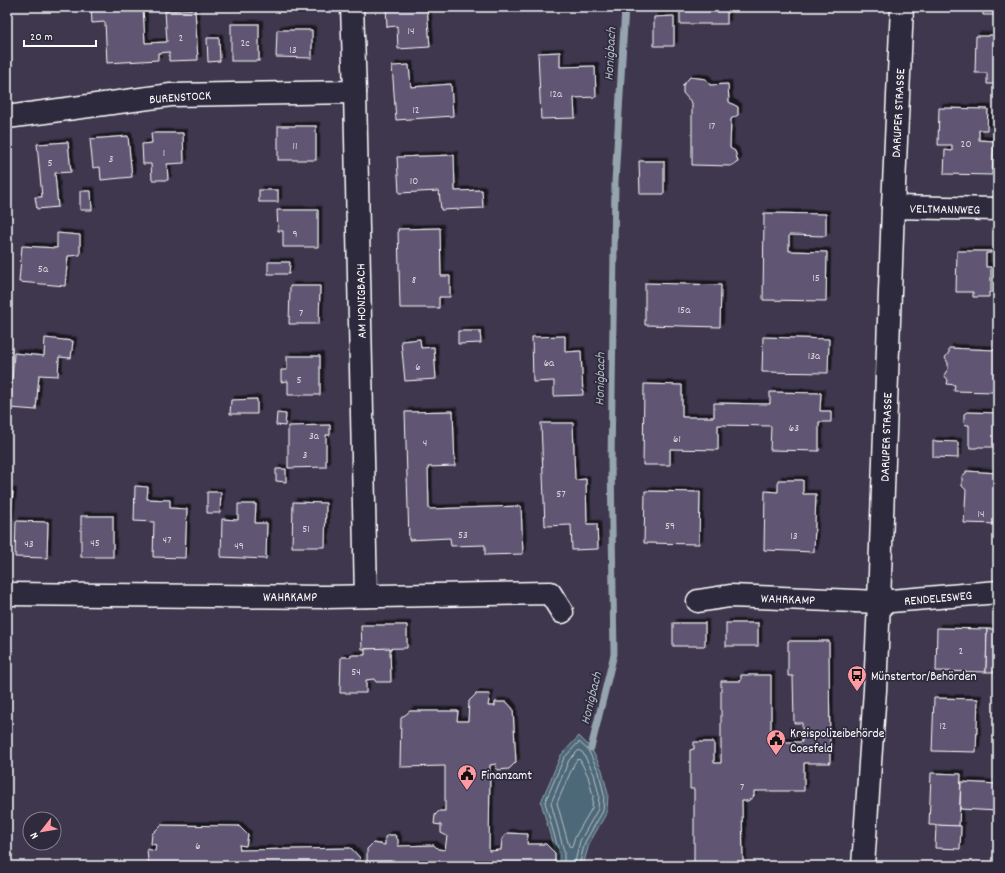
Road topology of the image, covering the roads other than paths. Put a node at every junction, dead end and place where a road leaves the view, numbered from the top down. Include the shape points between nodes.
1 (352, 7) edge
2 (902, 7) edge
3 (355, 92) junction
4 (7, 117) edge
5 (893, 206) junction
6 (998, 209) edge
7 (998, 592) edge
8 (7, 594) edge
9 (366, 596) junction
10 (698, 601) dead end
11 (879, 602) junction
12 (562, 612) dead end
13 (863, 866) edge

1 - 3 street, AM HONIGBACH
2 - 5 street, DARUPER STRASSE
3 - 4 street, BURENSTOCK via 171,95
3 - 9 street, AM HONIGBACH
5 - 6 street, VELTMANNWEG
5 - 11 street, DARUPER STRASSE
7 - 11 street, RENDELESWEG
8 - 9 street, WAHRKAMP
9 - 12 street, WAHRKAMP via 550,592
10 - 11 street, WAHRKAMP via 730,596
11 - 13 street, DARUPER STRASSE

